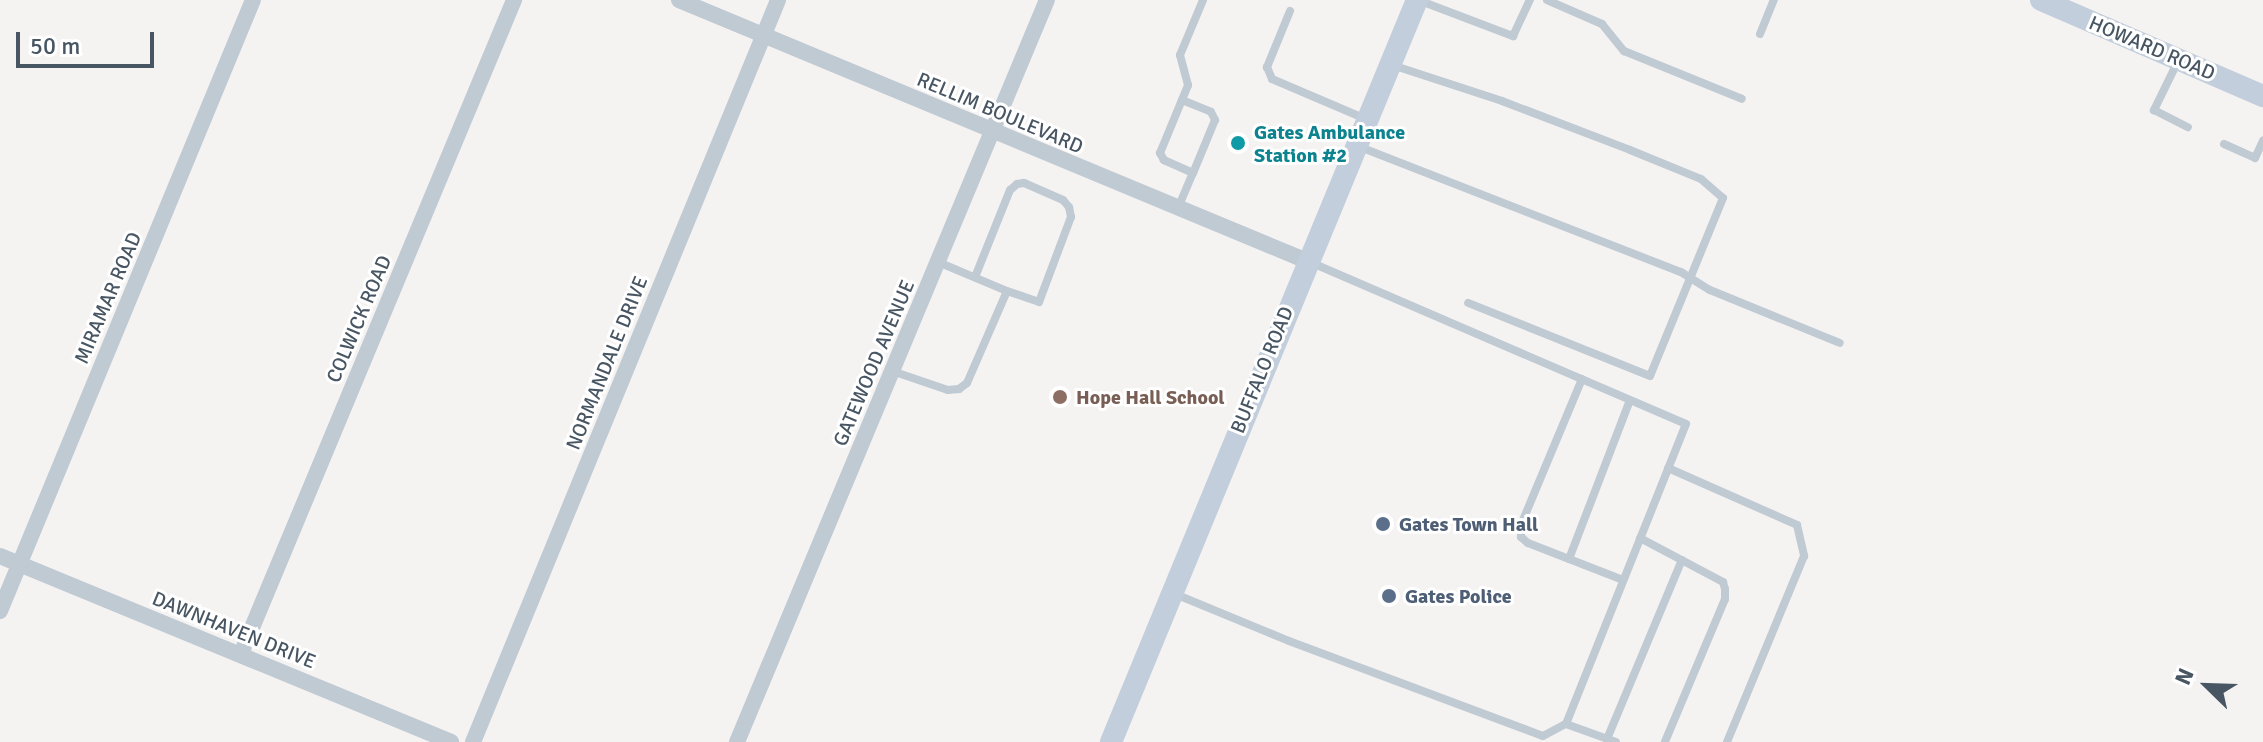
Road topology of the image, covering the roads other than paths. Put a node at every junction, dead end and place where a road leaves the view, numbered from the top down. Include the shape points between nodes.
1 (253, 0) edge
2 (514, 0) edge
3 (679, 0) edge
4 (778, 0) edge
5 (1047, 0) edge
6 (1203, 0) edge
7 (1417, 0) edge
8 (1530, 0) edge
9 (1547, 0) edge
10 (1774, 0) edge
11 (2041, 0) edge
12 (1290, 11) dead end
13 (764, 33) junction
14 (1760, 34) dead end
15 (2178, 60) junction
16 (1390, 64) junction
17 (2263, 96) edge
18 (1742, 99) dead end
19 (1182, 100) junction
20 (1366, 120) junction
21 (2188, 127) dead end
22 (992, 133) junction
23 (2263, 141) edge
24 (2224, 144) dead end
25 (1356, 145) junction
26 (1193, 173) junction
27 (1177, 208) junction
28 (1307, 261) junction
29 (938, 262) junction
30 (975, 277) junction
31 (1690, 278) junction
32 (1007, 291) junction
33 (1468, 303) dead end
34 (1840, 343) dead end
35 (892, 371) junction
36 (1582, 379) junction
37 (1630, 400) junction
38 (1668, 468) junction
39 (1640, 538) junction
40 (0, 556) edge
41 (1569, 559) junction
42 (1682, 560) junction
43 (20, 564) junction
44 (1623, 580) junction
45 (1171, 592) junction
46 (0, 611) edge
47 (241, 654) junction
48 (1566, 724) junction
49 (1612, 741) edge
50 (451, 742) edge
51 (473, 742) edge
52 (737, 742) edge
53 (1111, 742) edge
54 (1665, 742) edge
55 (1727, 742) edge

1 - 43 street, MIRAMAR ROAD
2 - 47 street, COLWICK ROAD
3 - 13 street, RELLIM BOULEVARD
4 - 13 street, NORMANDALE DRIVE
5 - 22 street, GATEWOOD AVENUE
6 - 19 lane via 1180,55 1188,85
7 - 8 lane via 1513,36
7 - 16 main road, BUFFALO ROAD
9 - 18 lane via 1602,24 1624,51
10 - 14 lane
11 - 15 main road, HOWARD ROAD
12 - 20 lane via 1267,67 1272,79
13 - 22 street, RELLIM BOULEVARD
13 - 51 street, NORMANDALE DRIVE
15 - 17 main road, HOWARD ROAD
15 - 21 lane via 2154,110
16 - 20 main road, BUFFALO ROAD
16 - 31 lane via 1701,179 1723,198
19 - 26 lane via 1160,153
19 - 26 lane via 1211,112 1215,120
20 - 25 main road, BUFFALO ROAD
22 - 27 street, RELLIM BOULEVARD
22 - 29 street, GATEWOOD AVENUE
23 - 24 lane via 2255,158
25 - 28 main road, BUFFALO ROAD
25 - 31 lane
26 - 27 lane
27 - 28 street, RELLIM BOULEVARD
28 - 36 lane
28 - 45 main road, BUFFALO ROAD
29 - 30 lane
29 - 35 street, GATEWOOD AVENUE
30 - 32 lane
30 - 32 lane via 1010,190 1024,183 1063,200 1071,217 1039,302
31 - 33 lane via 1650,376
31 - 34 lane
32 - 35 lane via 967,383 959,389
35 - 52 street, GATEWOOD AVENUE
36 - 37 lane
36 - 41 lane via 1521,525 1521,537 1528,543
37 - 38 lane via 1686,424
37 - 41 lane
38 - 39 lane
38 - 55 lane via 1797,525 1804,556
39 - 42 lane
39 - 44 lane
40 - 43 street, DAWNHAVEN DRIVE
41 - 44 lane
42 - 49 lane
42 - 54 lane via 1723,582 1725,599
43 - 46 street, MIRAMAR ROAD
43 - 47 street, DAWNHAVEN DRIVE
44 - 48 lane
45 - 48 lane via 1543,736
45 - 53 main road, BUFFALO ROAD
47 - 50 street, DAWNHAVEN DRIVE
48 - 49 lane

